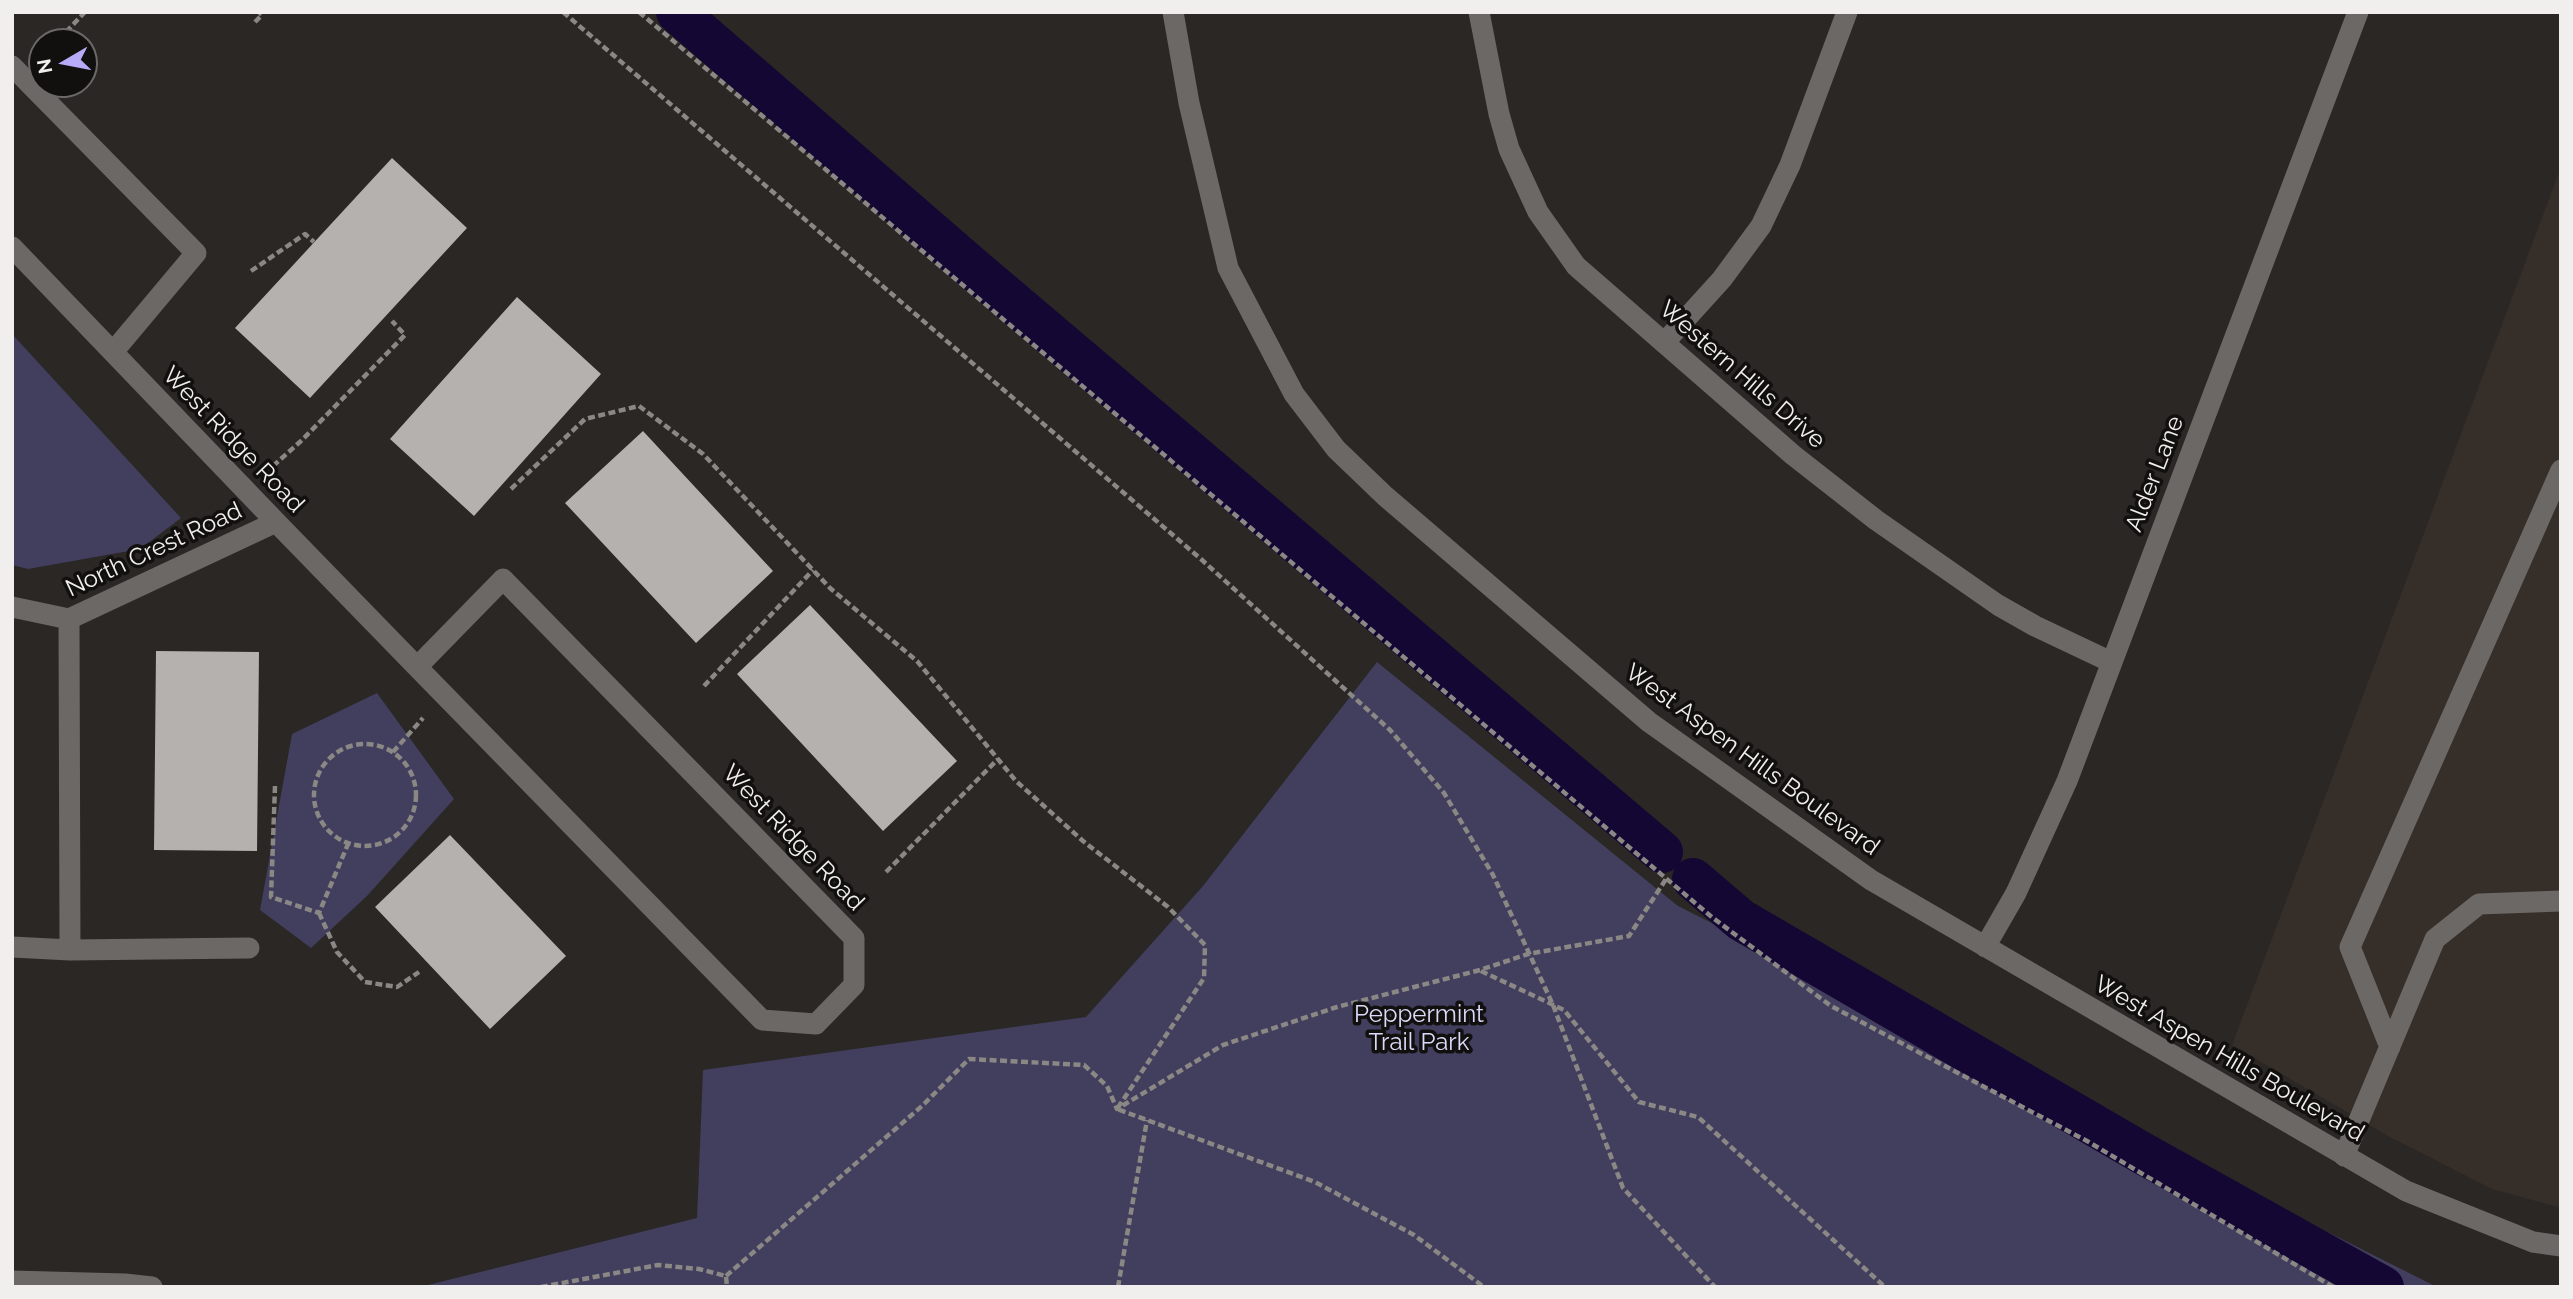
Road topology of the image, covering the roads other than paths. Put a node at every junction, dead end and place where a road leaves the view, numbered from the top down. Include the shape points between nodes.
1 (1173, 12) edge
2 (1479, 12) edge
3 (1847, 12) edge
4 (2358, 12) edge
5 (12, 66) edge
6 (12, 247) edge
7 (1664, 343) junction
8 (113, 352) junction
9 (2561, 470) edge
10 (276, 522) junction
11 (12, 607) edge
12 (69, 619) junction
13 (2111, 662) junction
14 (417, 667) junction
15 (2561, 901) edge
16 (12, 947) edge
17 (1986, 947) junction
18 (249, 948) dead end
19 (70, 950) junction
20 (2390, 1047) junction
21 (2344, 1156) junction
22 (2561, 1246) edge
23 (12, 1281) edge
24 (152, 1287) edge

1 - 17 street, West Aspen Hills Boulevard via 1228,268 1294,394 1336,449 1649,722 1871,880
2 - 7 street, Western Hills Drive via 1502,126 1538,212 1576,266
3 - 7 street via 1790,165 1761,226 1723,279
4 - 13 street, Alder Lane
5 - 8 street via 196,253
6 - 8 street, West Ridge Road
7 - 13 street, Western Hills Drive via 1876,520 1998,605
8 - 10 street, West Ridge Road
9 - 20 street via 2350,947
10 - 12 street, North Crest Road
10 - 14 street, West Ridge Road
11 - 12 street, North Crest Road
12 - 19 street
13 - 17 street, Alder Lane via 2043,837
14 - 14 street, West Ridge Road via 762,1020 816,1024 854,985 854,938 503,579
15 - 20 street via 2479,904 2435,939
16 - 19 street
17 - 21 street, West Aspen Hills Boulevard
18 - 19 street
20 - 21 street
21 - 22 street, West Aspen Hills Boulevard via 2406,1191 2533,1242
23 - 24 street

